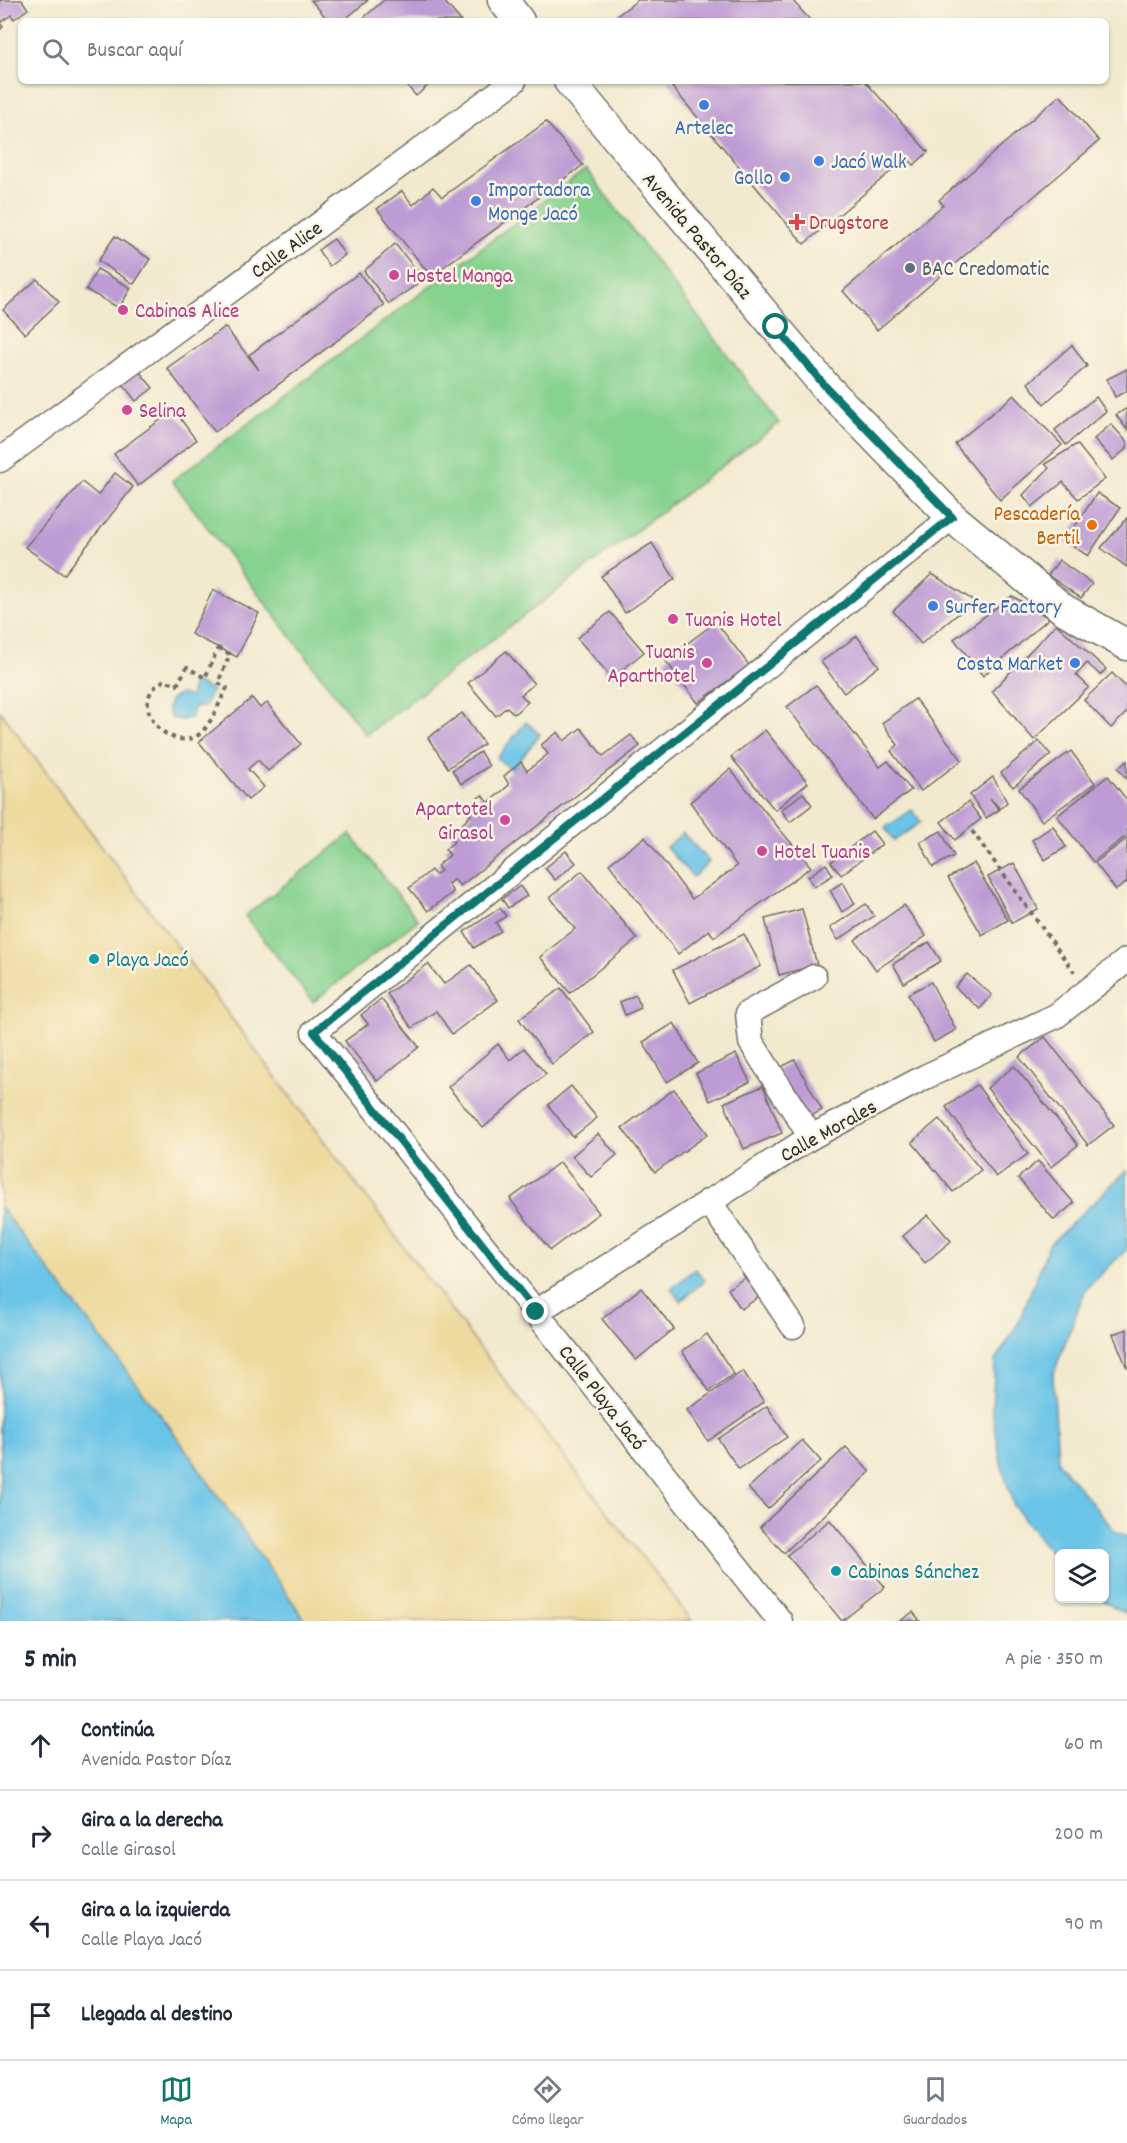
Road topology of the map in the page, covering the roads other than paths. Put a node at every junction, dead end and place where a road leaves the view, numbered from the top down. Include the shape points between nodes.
1 (502, 0) edge
2 (517, 18) edge
3 (510, 84) edge
4 (572, 84) edge
5 (0, 460) edge
6 (952, 517) junction
7 (1127, 645) edge
8 (1127, 960) edge
9 (814, 977) dead end
10 (811, 1137) junction
11 (709, 1201) junction
12 (536, 1312) junction
13 (794, 1326) dead end
14 (780, 1621) edge

1 - 2 street
3 - 5 street, Calle Alice
4 - 6 street, Avenida Pastor Díaz via 825,386
6 - 7 street, Avenida Pastor Díaz via 1063,609
6 - 12 street, Calle Playa Jacó via 314,1032
8 - 10 street, Calle Morales via 1056,1016 925,1077
9 - 10 street via 748,1013 747,1025 752,1042
10 - 11 street, Calle Morales
11 - 12 street, Calle Morales
11 - 13 street
12 - 14 street, Calle Playa Jacó

